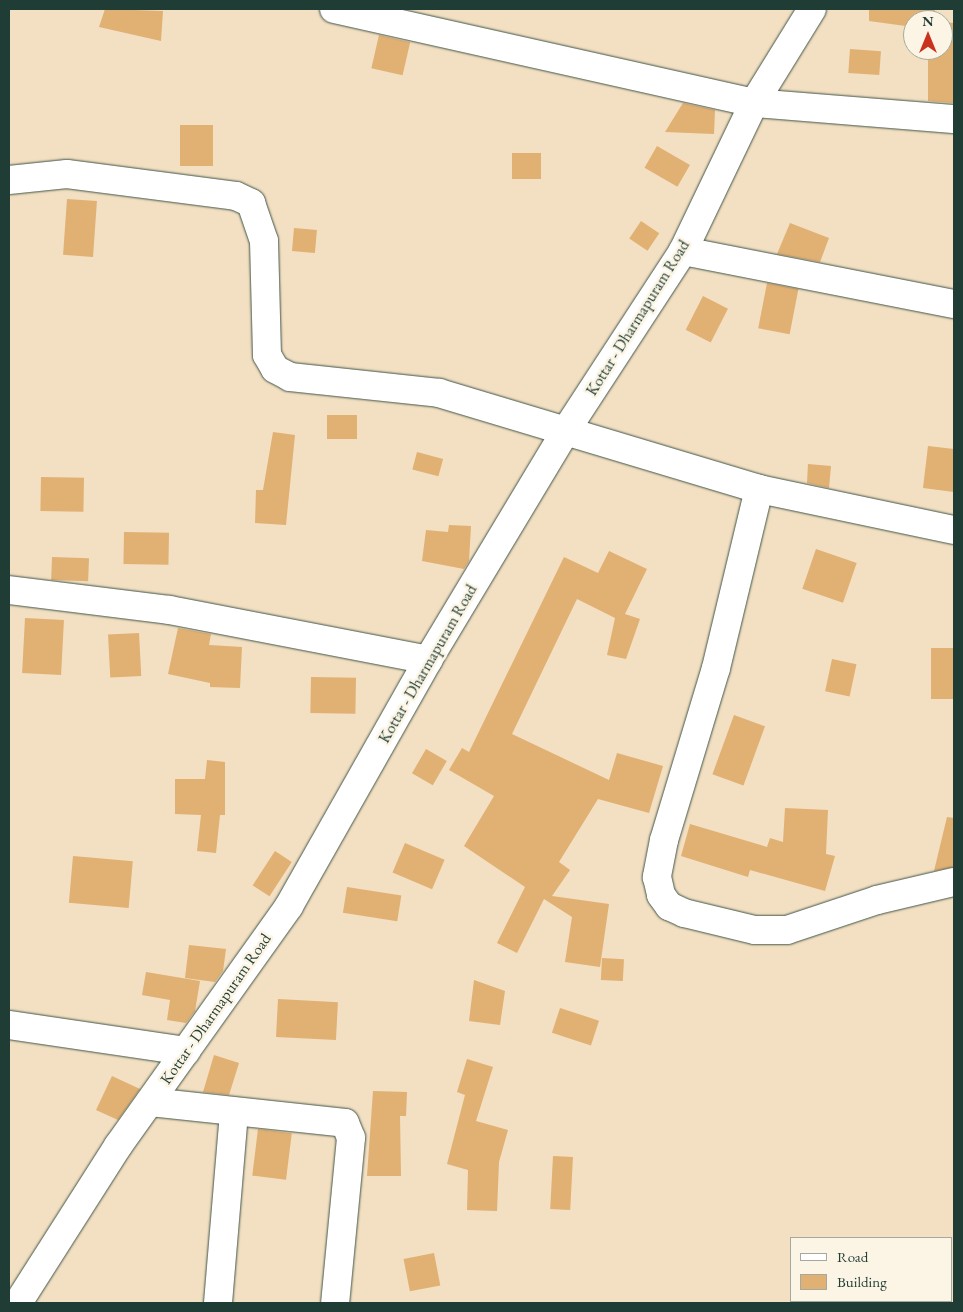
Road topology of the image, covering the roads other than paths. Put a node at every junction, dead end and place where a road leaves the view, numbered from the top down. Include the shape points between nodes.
1 (334, 9) edge
2 (812, 9) edge
3 (754, 103) junction
4 (954, 119) edge
5 (9, 180) edge
6 (683, 251) junction
7 (954, 304) edge
8 (565, 432) junction
9 (759, 489) junction
10 (954, 530) edge
11 (9, 590) edge
12 (428, 660) junction
13 (954, 882) edge
14 (9, 1025) edge
15 (186, 1051) junction
16 (150, 1102) junction
17 (234, 1112) junction
18 (18, 1303) edge
19 (218, 1303) edge
20 (335, 1303) edge

1 - 3 street
2 - 3 street, Kottar - Dharmapuram Road
3 - 4 street
3 - 6 street, Kottar - Dharmapuram Road
5 - 8 street via 67,174 236,196 251,203 264,241 267,355 275,369 320,383 439,393
6 - 7 street
6 - 8 street, Kottar - Dharmapuram Road
8 - 9 street
8 - 12 street, Kottar - Dharmapuram Road
9 - 10 street
9 - 13 street via 716,668 664,840 658,877 661,895 669,906 684,913 755,930 787,930 876,900
11 - 12 street via 169,610
12 - 15 street, Kottar - Dharmapuram Road via 289,906
14 - 15 street
15 - 16 street, Kottar - Dharmapuram Road
16 - 17 street
16 - 18 street, Kottar - Dharmapuram Road
17 - 19 street
17 - 20 street via 336,1120 349,1128

